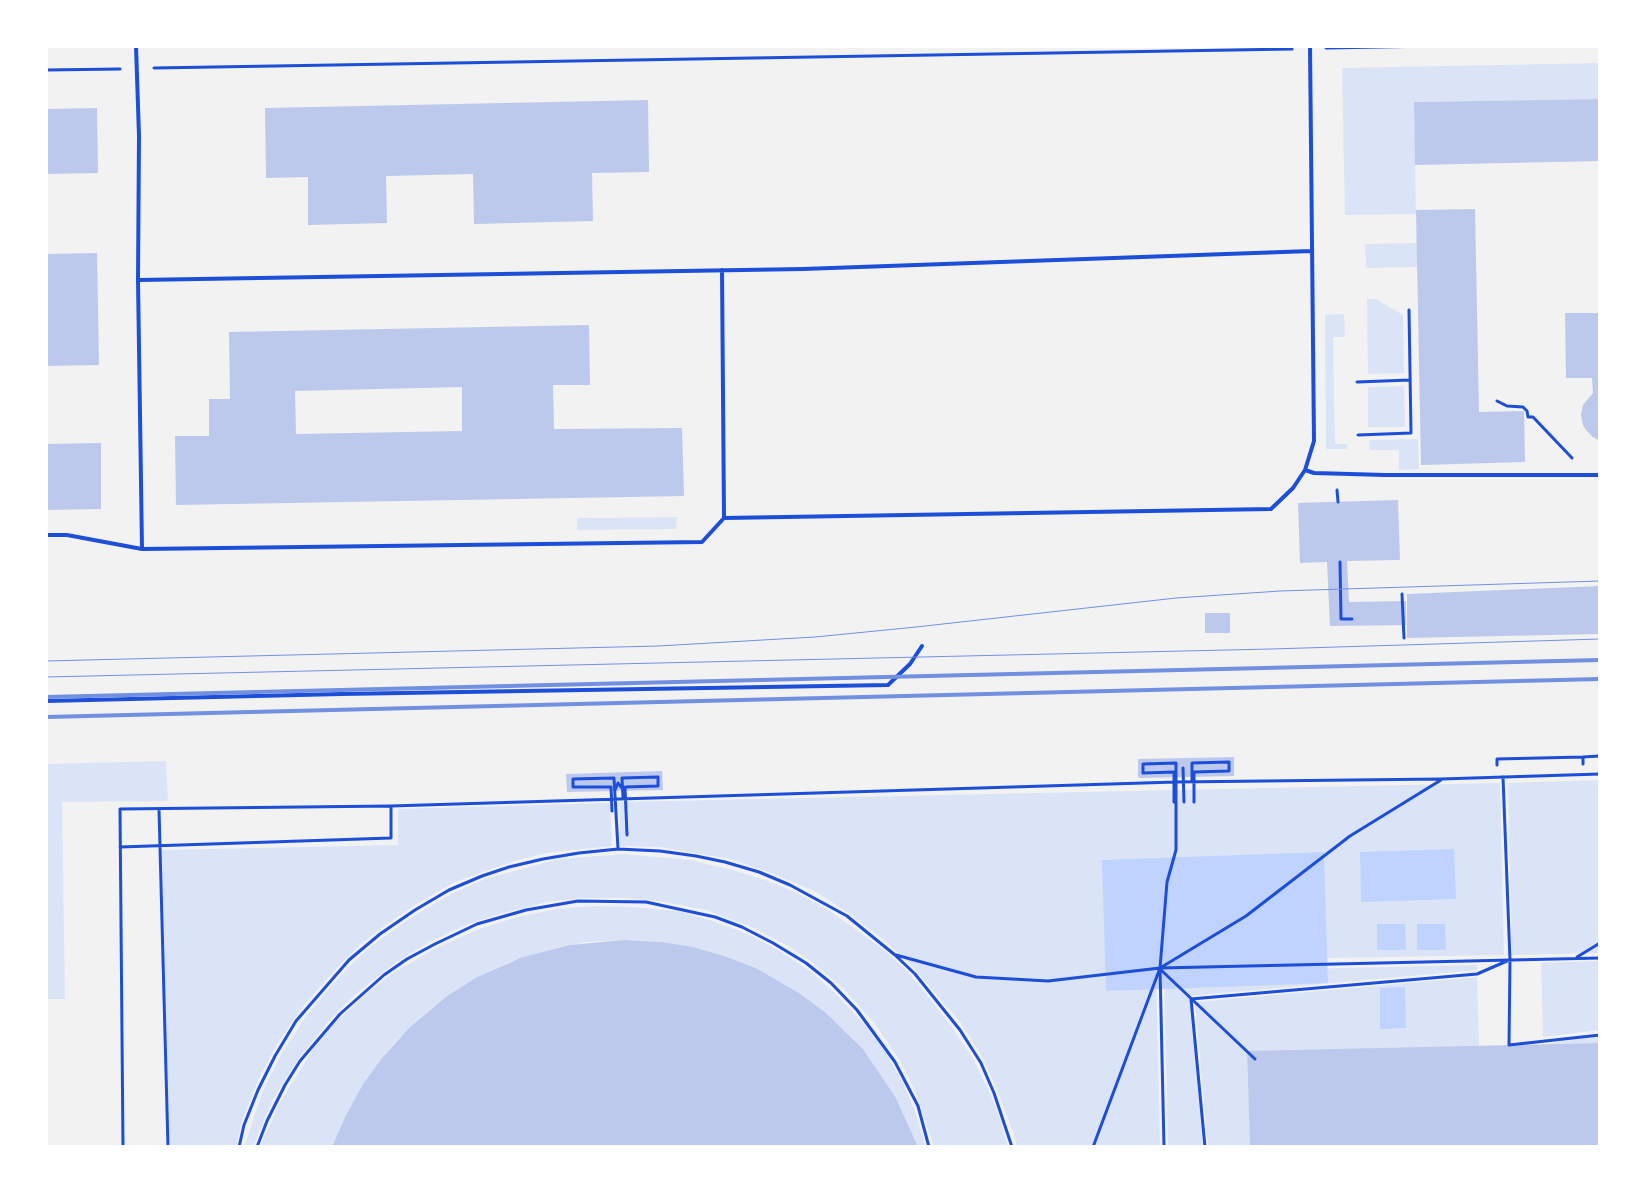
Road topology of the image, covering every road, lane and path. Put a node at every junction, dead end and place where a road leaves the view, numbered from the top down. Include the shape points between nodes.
1 (136, 46) edge
2 (1433, 46) edge
3 (1310, 47) edge
4 (176, 68) dead end
5 (102, 69) dead end
6 (46, 70) edge
7 (1312, 251) junction
8 (722, 270) junction
9 (138, 280) junction
10 (1409, 310) dead end
11 (1410, 380) junction
12 (1357, 382) dead end
13 (1497, 401) dead end
14 (1358, 435) dead end
15 (1305, 470) junction
16 (1588, 475) junction
17 (1600, 475) edge
18 (724, 518) junction
19 (46, 535) edge
20 (142, 548) junction
21 (1340, 562) dead end
22 (1402, 594) dead end
23 (1352, 619) dead end
24 (1404, 638) dead end
25 (922, 646) dead end
26 (46, 702) edge
27 (1600, 756) edge
28 (1582, 757) junction
29 (1583, 764) dead end
30 (1497, 766) dead end
31 (1600, 774) edge
32 (1503, 777) junction
33 (1441, 779) junction
34 (1176, 780) junction
35 (1192, 782) junction
36 (614, 791) junction
37 (625, 791) junction
38 (615, 798) junction
39 (623, 798) junction
40 (1174, 802) dead end
41 (1184, 802) dead end
42 (1194, 802) dead end
43 (391, 806) junction
44 (159, 809) junction
45 (612, 811) dead end
46 (627, 834) dead end
47 (160, 845) junction
48 (120, 847) junction
49 (618, 849) junction
50 (1600, 943) edge
51 (895, 955) junction
52 (1575, 958) junction
53 (1600, 958) edge
54 (1510, 960) junction
55 (1160, 968) junction
56 (1191, 999) junction
57 (1600, 1034) edge
58 (1255, 1059) dead end
59 (123, 1147) edge
60 (168, 1147) edge
61 (239, 1147) edge
62 (257, 1147) edge
63 (929, 1147) edge
64 (1012, 1147) edge
65 (1093, 1147) edge
66 (1164, 1147) edge
67 (1205, 1147) edge

1 - 9 lane
2 - 3 path
3 - 4 path
3 - 7 lane
5 - 6 path
7 - 8 lane
7 - 15 lane via 1314,440
8 - 9 lane
8 - 18 lane
9 - 20 lane
10 - 11 path
11 - 12 path
11 - 14 path via 1411,433
13 - 16 path via 1507,406 1523,407 1528,417 1533,417
15 - 16 lane via 1385,475
15 - 18 lane via 1293,488 1271,509
16 - 17 lane
18 - 20 lane via 702,542
19 - 20 lane via 67,535
21 - 23 path via 1342,619
22 - 24 path
25 - 26 lane via 910,664 888,685
27 - 28 path
28 - 29 path
28 - 30 path via 1497,759
31 - 32 path
32 - 33 path
32 - 54 path
33 - 35 path
33 - 55 path via 1350,836 1246,916
34 - 35 path
34 - 39 path
34 - 40 path via 1176,763 1143,764 1143,774 1174,772
34 - 41 path via 1183,768
34 - 55 path via 1176,850 1167,882
35 - 42 path via 1192,763 1229,762 1229,771 1194,772
36 - 37 path via 618,783
36 - 38 path
36 - 45 path via 614,778 572,779 573,788 611,787
37 - 39 path via 625,787 658,786 658,777 622,778
37 - 46 path
38 - 39 path
38 - 43 path
38 - 49 path
43 - 44 path
43 - 47 path via 391,838
44 - 47 path
44 - 48 path via 120,809
47 - 48 path
47 - 60 path
48 - 59 path
49 - 51 path via 696,856 759,872 847,916
49 - 61 path via 543,858 482,876 449,890 380,934 349,960 296,1021 258,1090
50 - 52 path
51 - 55 path via 976,977 1048,981
51 - 64 path via 941,1004 981,1064
52 - 53 path
52 - 54 path
54 - 55 path
54 - 56 path via 1477,974
54 - 57 path via 1509,1045
55 - 56 path
55 - 65 path
55 - 66 path
56 - 58 path
56 - 67 path
62 - 63 path via 270,1114 300,1061 340,1014 384,976 407,959 478,924 526,910 578,901 646,902 715,917 742,927 806,963 857,1010 895,1062 918,1106

